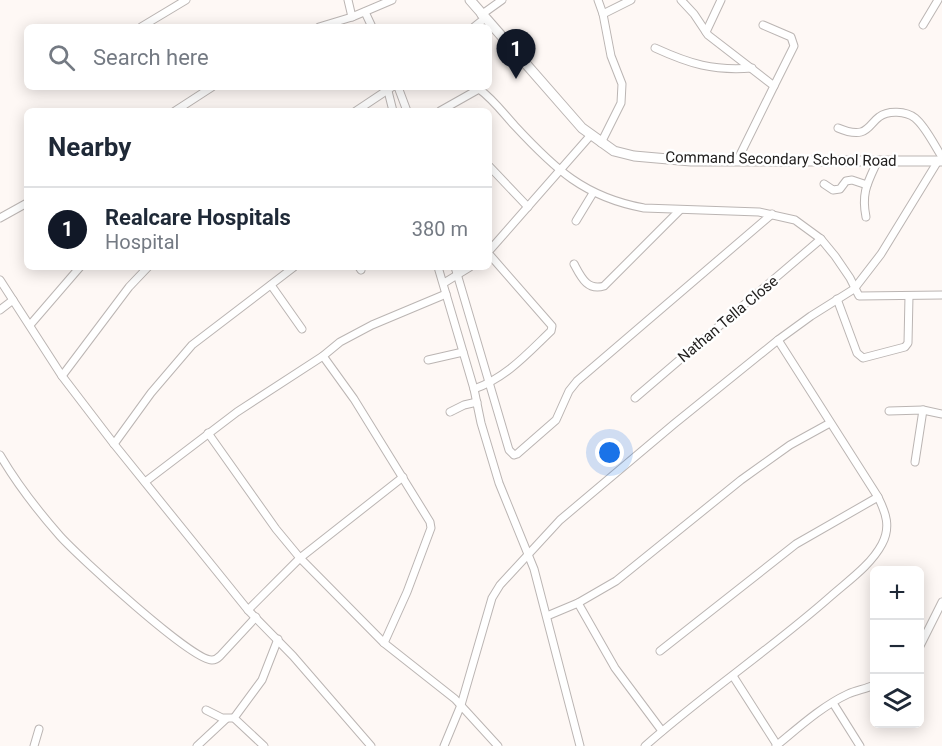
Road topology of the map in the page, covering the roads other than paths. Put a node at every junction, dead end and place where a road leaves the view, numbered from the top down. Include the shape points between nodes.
1 (186, 0) edge
2 (348, 0) edge
3 (392, 0) edge
4 (502, 0) edge
5 (598, 0) edge
6 (631, 0) edge
7 (681, 0) edge
8 (721, 0) edge
9 (938, 0) edge
10 (472, 1) edge
11 (365, 12) junction
12 (603, 14) junction
13 (352, 17) junction
14 (483, 17) junction
15 (146, 24) edge
16 (328, 24) edge
17 (371, 24) edge
18 (477, 24) edge
19 (489, 24) edge
20 (763, 25) dead end
21 (923, 26) dead end
22 (492, 27) edge
23 (706, 32) junction
24 (655, 48) dead end
25 (752, 68) junction
26 (774, 86) junction
27 (207, 90) edge
28 (388, 90) edge
29 (390, 90) edge
30 (399, 90) edge
31 (477, 90) edge
32 (480, 90) edge
33 (180, 108) edge
34 (361, 108) edge
35 (393, 108) edge
36 (406, 108) edge
37 (445, 108) edge
38 (838, 128) dead end
39 (590, 136) junction
40 (601, 143) junction
41 (737, 160) junction
42 (878, 160) junction
43 (941, 160) edge
44 (492, 169) edge
45 (560, 171) junction
46 (824, 184) dead end
47 (867, 185) junction
48 (593, 193) junction
49 (24, 205) edge
50 (528, 207) junction
51 (680, 210) junction
52 (772, 214) junction
53 (866, 217) dead end
54 (0, 218) edge
55 (576, 221) dead end
56 (821, 239) junction
57 (492, 249) edge
58 (492, 256) edge
59 (574, 264) dead end
60 (77, 270) edge
61 (145, 270) edge
62 (290, 270) edge
63 (439, 270) edge
64 (456, 270) edge
65 (466, 270) edge
66 (458, 276) junction
67 (0, 280) edge
68 (444, 283) junction
69 (271, 285) junction
70 (854, 289) junction
71 (446, 294) junction
72 (942, 295) edge
73 (909, 296) junction
74 (837, 299) junction
75 (13, 300) junction
76 (0, 310) edge
77 (30, 325) junction
78 (302, 329) dead end
79 (778, 340) junction
80 (463, 352) junction
81 (323, 356) junction
82 (428, 360) dead end
83 (62, 376) junction
84 (490, 383) junction
85 (474, 389) junction
86 (635, 398) dead end
87 (477, 402) junction
88 (890, 411) dead end
89 (923, 411) junction
90 (450, 412) dead end
91 (942, 414) edge
92 (830, 423) junction
93 (208, 433) junction
94 (114, 444) junction
95 (0, 455) edge
96 (915, 462) dead end
97 (404, 477) junction
98 (145, 482) junction
99 (878, 497) junction
100 (528, 553) junction
101 (300, 558) junction
102 (942, 602) edge
103 (578, 603) junction
104 (248, 610) junction
105 (547, 616) junction
106 (256, 617) junction
107 (924, 638) edge
108 (278, 639) junction
109 (384, 643) junction
110 (660, 651) dead end
111 (733, 676) junction
112 (870, 686) edge
113 (833, 703) junction
114 (461, 705) junction
115 (206, 710) dead end
116 (230, 718) junction
117 (39, 729) dead end
118 (662, 731) junction
119 (34, 746) edge
120 (197, 746) edge
121 (264, 746) edge
122 (371, 746) edge
123 (444, 746) edge
124 (498, 746) edge
125 (580, 746) edge
126 (645, 746) edge
127 (776, 746) edge
128 (860, 746) edge

1 - 15 street
2 - 13 street
3 - 11 street
4 - 14 street
5 - 12 street
6 - 12 street
7 - 23 street
8 - 23 street
9 - 21 street
10 - 14 main road, Command Secondary School Road
11 - 13 street
11 - 17 street
12 - 40 street via 611,56 622,84 621,104
13 - 16 street
14 - 18 street
14 - 19 main road, Command Secondary School Road
20 - 26 street via 794,40
22 - 39 main road, Command Secondary School Road
23 - 25 street
24 - 25 street via 705,68
25 - 26 street
26 - 41 street
27 - 33 street
28 - 34 street
29 - 35 street
30 - 36 street
31 - 37 street
32 - 45 street
38 - 43 street via 860,133 881,115 908,114 919,123
39 - 40 main road, Command Secondary School Road
39 - 45 street
40 - 41 main road, Command Secondary School Road via 634,156
41 - 42 main road, Command Secondary School Road
42 - 43 main road, Command Secondary School Road
42 - 47 street
43 - 70 street
44 - 50 street
45 - 48 street
45 - 50 street
46 - 47 street via 833,190 852,180
47 - 53 street via 863,201
48 - 51 street via 628,205
48 - 55 street
49 - 54 street
50 - 57 street
51 - 52 street
51 - 59 street via 604,286 588,285
52 - 56 street via 795,220
52 - 84 street via 577,381 556,420 517,454 509,450
56 - 70 street
56 - 86 street, Nathan Tella Close
58 - 84 street via 552,326 514,366
60 - 77 street
61 - 83 street
62 - 69 street
63 - 68 street
64 - 66 street
65 - 66 street
66 - 68 street
66 - 84 street
67 - 75 street
68 - 71 street
69 - 78 street
69 - 94 street via 192,345
70 - 73 street via 864,297
70 - 74 street
71 - 80 street
71 - 81 street via 359,331
72 - 73 street
73 - 74 street via 908,343 863,358 857,353
74 - 79 street
75 - 76 street
75 - 77 street
77 - 83 street
79 - 92 street
79 - 100 street via 621,468
80 - 82 street
80 - 85 street
81 - 93 street
81 - 97 street
83 - 94 street
84 - 85 street
85 - 87 street
87 - 90 street
87 - 100 street via 499,483
88 - 89 street
89 - 91 street
89 - 96 street
92 - 99 street
92 - 103 street via 790,445 616,581
93 - 98 street
93 - 101 street
94 - 98 street
95 - 106 street via 44,516 83,560 189,648 214,660
97 - 101 street
97 - 109 street via 431,528
98 - 104 street
99 - 110 street via 796,544
99 - 111 street via 888,525 872,558
100 - 105 street
100 - 114 street via 492,598
101 - 104 street
101 - 109 street
102 - 107 street
103 - 105 street
103 - 118 street via 615,668
104 - 106 street
105 - 125 street
106 - 108 street
108 - 116 street via 262,681
108 - 122 street
109 - 114 street
111 - 118 street
111 - 127 street
112 - 113 street
113 - 127 street
113 - 128 street
114 - 123 street
114 - 124 street
115 - 116 street
116 - 120 street
116 - 121 street
117 - 119 street
118 - 126 street

